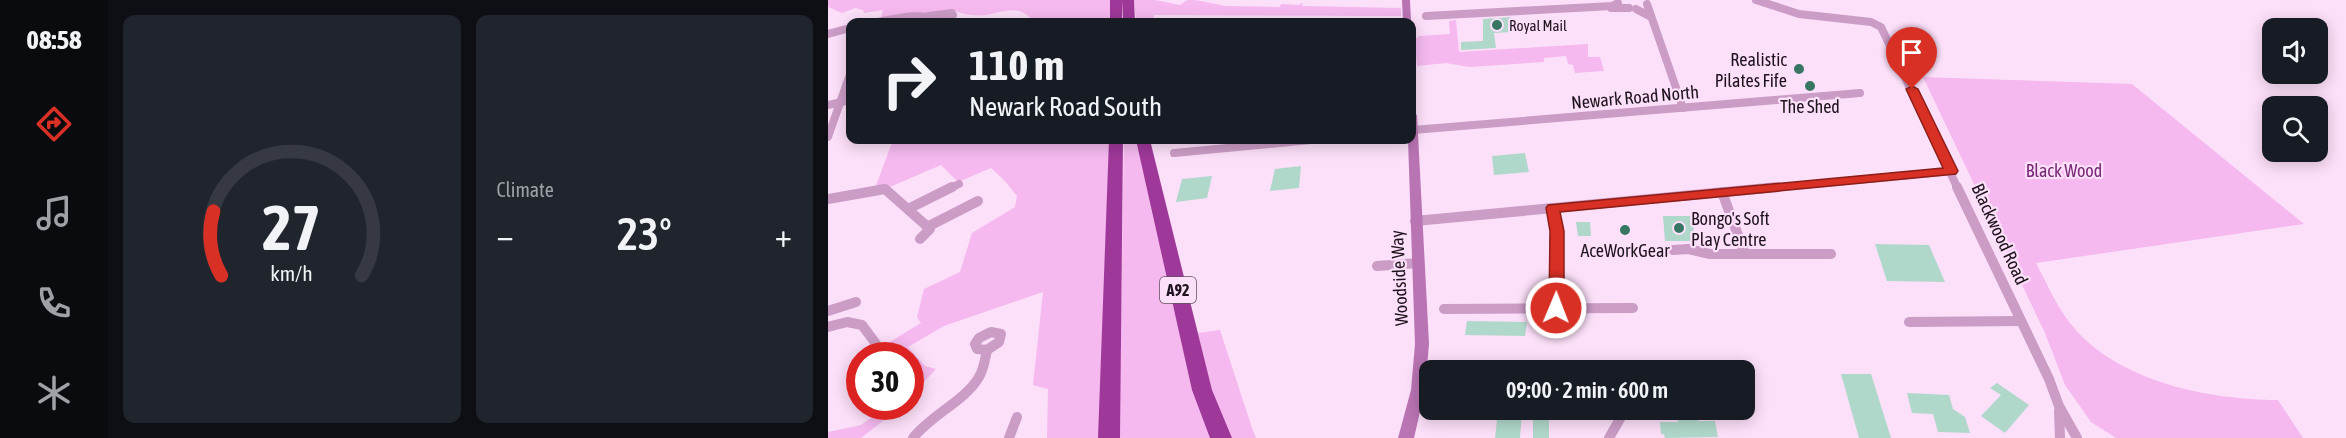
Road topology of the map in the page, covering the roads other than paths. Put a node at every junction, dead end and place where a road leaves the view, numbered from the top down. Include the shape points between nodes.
1 (1116, 0) edge
2 (1128, 0) edge
3 (1406, 0) edge
4 (1756, 0) edge
5 (1648, 1) edge
6 (1618, 2) edge
7 (1582, 8) junction
8 (1633, 8) junction
9 (929, 16) junction
10 (1426, 16) dead end
11 (1651, 17) junction
12 (912, 18) edge
13 (934, 18) edge
14 (949, 18) edge
15 (1116, 18) edge
16 (1129, 18) edge
17 (1407, 18) edge
18 (846, 29) edge
19 (828, 34) edge
20 (1860, 93) dead end
21 (846, 94) edge
22 (846, 101) edge
23 (840, 102) junction
24 (828, 105) edge
25 (1683, 108) junction
26 (1416, 130) edge
27 (828, 137) edge
28 (1116, 144) edge
29 (1144, 144) edge
30 (1252, 144) edge
31 (1413, 144) edge
32 (1174, 153) dead end
33 (1952, 171) junction
34 (959, 184) dead end
35 (1722, 192) junction
36 (828, 199) edge
37 (978, 201) dead end
38 (1552, 208) junction
39 (908, 209) junction
40 (1416, 221) junction
41 (927, 226) junction
42 (920, 239) dead end
43 (1673, 250) dead end
44 (1745, 254) junction
45 (1831, 254) dead end
46 (1418, 263) junction
47 (1377, 266) dead end
48 (856, 302) dead end
49 (1556, 308) junction
50 (1633, 308) dead end
51 (1444, 309) dead end
52 (828, 311) edge
53 (2021, 321) junction
54 (1909, 322) dead end
55 (828, 327) edge
56 (874, 342) edge
57 (987, 350) dead end
58 (1420, 360) edge
59 (1419, 378) edge
60 (2059, 406) junction
61 (1017, 417) dead end
62 (1619, 420) edge
63 (913, 438) edge
64 (1009, 438) edge
65 (1109, 438) edge
66 (1221, 438) edge
67 (1406, 438) edge
68 (1609, 438) edge
69 (2060, 438) edge
70 (2077, 438) edge

1 - 15 highway
2 - 16 highway
3 - 17 street
4 - 33 street, Blackwood Road via 1799,14 1881,27
5 - 8 street
5 - 11 street
6 - 7 street
6 - 8 street
7 - 8 street
7 - 10 street
8 - 11 street
9 - 12 street
9 - 13 street
9 - 14 street via 952,13
11 - 25 street
18 - 19 street
20 - 25 street, Newark Road North
21 - 23 street
22 - 23 street
23 - 24 street
23 - 27 street
25 - 26 street, Newark Road North
28 - 65 highway
29 - 66 highway, A92 via 1202,390
30 - 32 street
31 - 40 street, Woodside Way
33 - 35 street
33 - 53 street, Blackwood Road
34 - 39 street
35 - 38 street
35 - 44 street
36 - 39 street via 885,189
37 - 41 street
38 - 40 street
38 - 49 street via 1557,231
39 - 41 street
40 - 46 street, Woodside Way
41 - 42 street via 930,229
43 - 44 street
44 - 45 street
46 - 47 street
46 - 58 street, Woodside Way
48 - 52 street
49 - 50 street
49 - 51 street
53 - 54 street
53 - 60 street, Blackwood Road
55 - 56 street via 847,322 862,326
57 - 63 street via 980,375 972,386 940,410
59 - 67 street, Woodside Way
60 - 69 street, Blackwood Road
60 - 70 street, Blackwood Road
61 - 64 street
62 - 68 street

